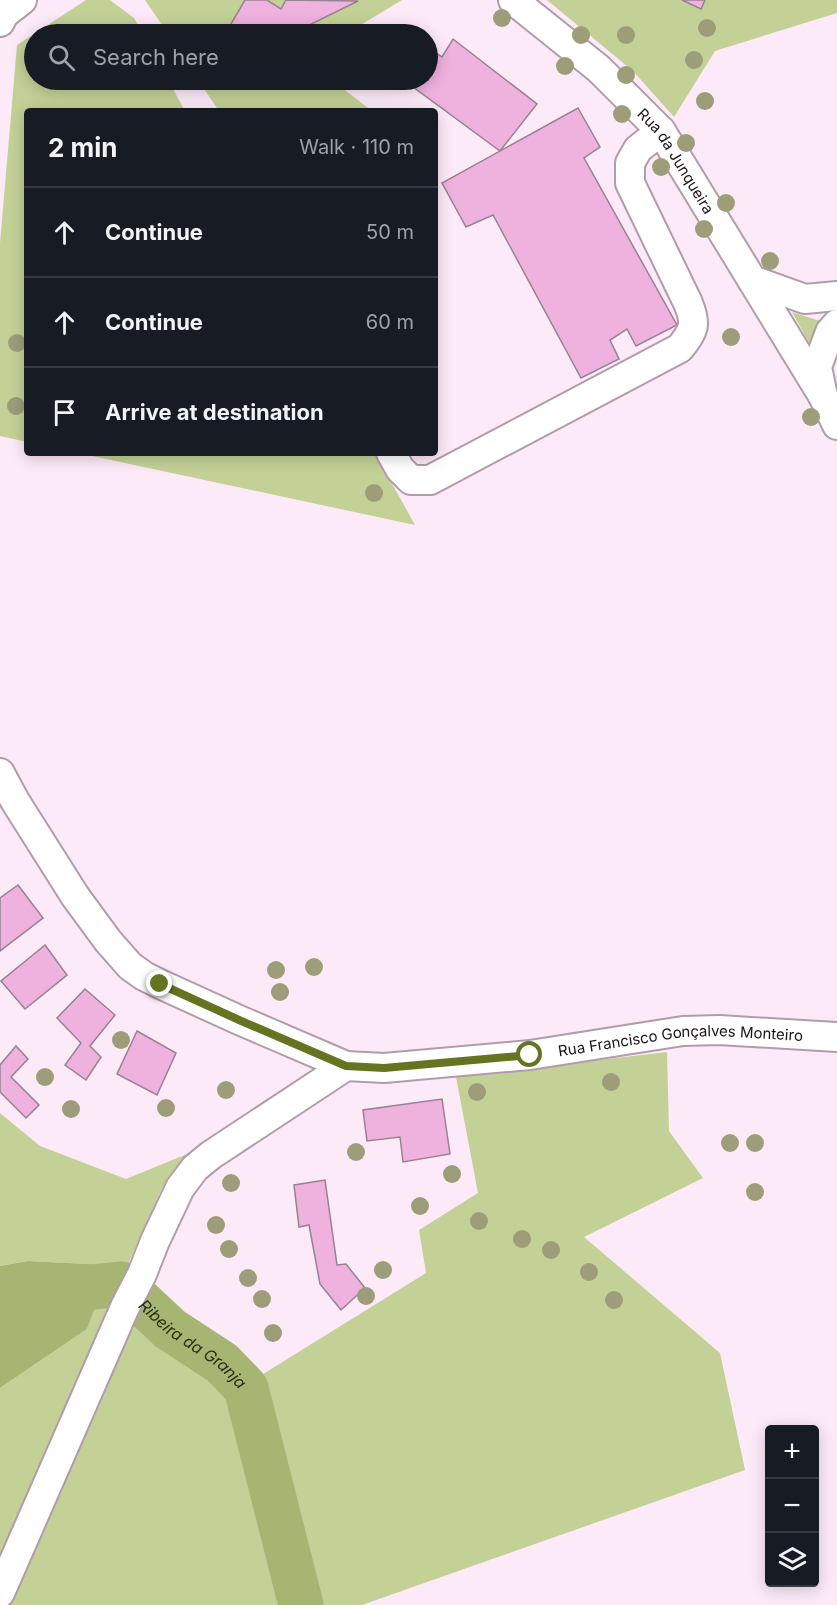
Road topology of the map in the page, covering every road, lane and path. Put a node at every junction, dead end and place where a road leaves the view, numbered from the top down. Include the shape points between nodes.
1 (22, 0) edge
2 (513, 0) edge
3 (0, 22) edge
4 (661, 131) junction
5 (752, 280) junction
6 (837, 296) edge
7 (837, 324) edge
8 (823, 396) junction
9 (837, 425) edge
10 (393, 456) edge
11 (0, 773) edge
12 (837, 1037) edge
13 (346, 1066) junction
14 (0, 1593) edge

1 - 3 street
2 - 4 street, Rua da Junqueira via 599,69
4 - 5 street, Rua da Junqueira
4 - 10 street via 638,149 630,163 630,183 694,318 692,333 680,348 430,480 411,480
5 - 6 street via 805,299
5 - 8 street, Rua da Junqueira
7 - 8 street via 817,367
8 - 9 street
11 - 13 street via 75,896 130,966 160,984
12 - 13 street, Rua Francisco Gonçalves Monteiro via 683,1031 530,1055 384,1068
13 - 14 street via 211,1155 180,1188

